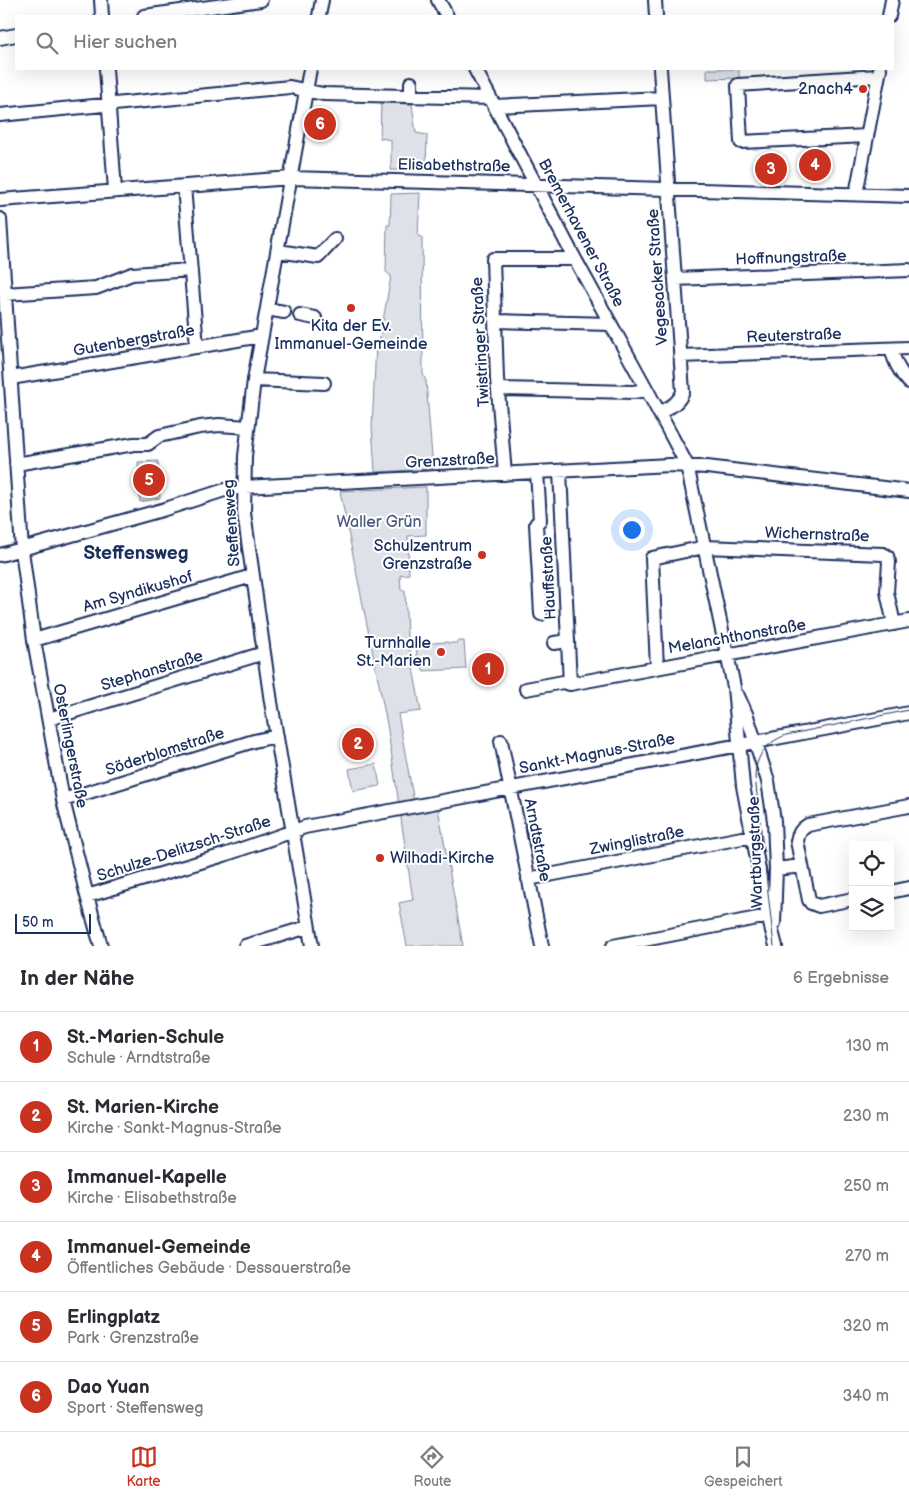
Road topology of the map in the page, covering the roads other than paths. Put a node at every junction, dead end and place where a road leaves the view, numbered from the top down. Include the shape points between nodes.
1 (101, 0) edge
2 (260, 0) edge
3 (322, 0) edge
4 (438, 0) edge
5 (655, 0) edge
6 (892, 0) edge
7 (102, 15) edge
8 (151, 15) edge
9 (319, 15) edge
10 (446, 15) edge
11 (656, 15) edge
12 (889, 15) edge
13 (15, 35) edge
14 (0, 38) edge
15 (106, 70) edge
16 (310, 70) edge
17 (476, 70) edge
18 (660, 70) edge
19 (879, 73) edge
20 (411, 83) dead end
21 (307, 90) junction
22 (411, 96) junction
23 (662, 98) junction
24 (492, 102) junction
25 (109, 105) junction
26 (0, 115) edge
27 (867, 136) junction
28 (291, 178) junction
29 (536, 184) junction
30 (184, 186) junction
31 (669, 189) junction
32 (115, 190) junction
33 (856, 194) junction
34 (909, 196) edge
35 (0, 200) edge
36 (0, 219) edge
37 (335, 239) dead end
38 (278, 251) junction
39 (574, 259) junction
40 (191, 270) junction
41 (909, 270) edge
42 (675, 279) junction
43 (5, 294) junction
44 (267, 309) junction
45 (284, 312) dead end
46 (300, 315) dead end
47 (315, 318) dead end
48 (495, 321) junction
49 (611, 324) junction
50 (262, 336) junction
51 (197, 347) junction
52 (909, 348) edge
53 (891, 349) junction
54 (680, 356) junction
55 (11, 378) junction
56 (254, 380) junction
57 (909, 382) edge
58 (324, 383) dead end
59 (499, 389) junction
60 (647, 390) junction
61 (659, 413) junction
62 (248, 427) junction
63 (16, 464) junction
64 (686, 466) junction
65 (560, 471) junction
66 (537, 472) junction
67 (506, 474) junction
68 (244, 487) junction
69 (909, 491) edge
70 (705, 547) junction
71 (22, 550) junction
72 (0, 555) edge
73 (252, 576) junction
74 (541, 614) dead end
75 (909, 621) edge
76 (894, 624) junction
77 (34, 640) junction
78 (568, 641) junction
79 (554, 642) dead end
80 (264, 653) junction
81 (728, 656) junction
82 (657, 668) junction
83 (570, 684) junction
84 (734, 687) junction
85 (526, 689) dead end
86 (909, 713) edge
87 (49, 719) junction
88 (277, 736) junction
89 (501, 741) dead end
90 (756, 743) junction
91 (740, 746) junction
92 (510, 787) junction
93 (63, 800) junction
94 (909, 806) edge
95 (292, 832) junction
96 (752, 836) junction
97 (802, 866) junction
98 (776, 869) junction
99 (528, 879) junction
100 (909, 888) edge
101 (894, 891) edge
102 (87, 896) junction
103 (849, 900) edge
104 (768, 916) junction
105 (308, 927) junction
106 (774, 933) junction
107 (101, 946) edge
108 (245, 946) edge
109 (312, 946) edge
110 (542, 946) edge
111 (613, 946) edge
112 (776, 946) edge

1 - 7 street
2 - 8 street
3 - 9 street
4 - 10 street
5 - 11 street
6 - 12 street
13 - 14 street
15 - 25 street
16 - 21 street, Steffensweg
17 - 24 street, Bremerhavener Straße
18 - 23 street, Vegesacker Straße
19 - 27 street
19 - 27 street via 738,85 741,142
20 - 22 street
21 - 22 street via 323,94
21 - 25 street via 290,87
21 - 28 street, Steffensweg
22 - 24 street
23 - 24 street
23 - 31 street, Vegesacker Straße
24 - 29 street, Bremerhavener Straße
25 - 26 street
25 - 32 street
27 - 33 street
28 - 29 street, Elisabethstraße
28 - 30 street, Elisabethstraße
28 - 38 street, Steffensweg
29 - 31 street, Elisabethstraße
29 - 39 street, Bremerhavener Straße
30 - 32 street, Elisabethstraße
30 - 40 street
31 - 33 street, Elisabethstraße
31 - 42 street, Vegesacker Straße
32 - 35 street, Elisabethstraße
33 - 34 street, Elisabethstraße
36 - 43 street, Osterlingerstraße
37 - 38 street via 318,257
38 - 44 street, Steffensweg
39 - 48 street, Twistringer Straße via 493,259
39 - 49 street, Bremerhavener Straße
40 - 43 street via 132,274 96,288
40 - 51 street
41 - 42 street, Hoffnungstraße
42 - 54 street, Vegesacker Straße
43 - 55 street, Osterlingerstraße
44 - 45 street
44 - 50 street, Steffensweg
46 - 47 street
48 - 49 street
48 - 59 street, Twistringer Straße
49 - 60 street, Bremerhavener Straße
50 - 51 street, Gutenbergstraße
50 - 56 street, Steffensweg
51 - 55 street, Gutenbergstraße
52 - 53 street, Reuterstraße
53 - 54 street, Reuterstraße
53 - 57 street via 896,365
54 - 61 street, Vegesacker Straße via 680,400
55 - 63 street, Osterlingerstraße
56 - 58 street
56 - 62 street, Steffensweg
59 - 60 street
59 - 67 street, Twistringer Straße
60 - 61 street, Bremerhavener Straße
61 - 64 street
62 - 63 street via 200,427 159,436 148,444
62 - 68 street, Steffensweg
63 - 71 street, Osterlingerstraße
64 - 65 street, Grenzstraße
64 - 69 street, Grenzstraße
64 - 70 street, Wartburgstraße
65 - 66 street, Grenzstraße
65 - 78 street, Hauffstraße
66 - 67 street, Grenzstraße
66 - 74 street
67 - 68 street, Grenzstraße
68 - 71 street, Grenzstraße
68 - 73 street, Steffensweg
70 - 76 street, Wichernstraße via 883,554 889,562 887,592
70 - 81 street, Wartburgstraße
70 - 82 street via 652,558
71 - 72 street, Grenzstraße
71 - 77 street, Osterlingerstraße
73 - 77 street, Am Syndikushof
73 - 80 street, Steffensweg
75 - 76 street, Melanchthonstraße
76 - 81 street, Melanchthonstraße
77 - 87 street, Osterlingerstraße
78 - 79 street
78 - 83 street, Hauffstraße
80 - 87 street, Stephanstraße
80 - 88 street, Steffensweg
81 - 82 street, Melanchthonstraße
81 - 84 street, Wartburgstraße
82 - 83 street, Melanchthonstraße
83 - 85 street, Melanchthonstraße via 563,682
84 - 90 street, Wartburgstraße
84 - 91 street, Wartburgstraße
86 - 90 street, Sankt-Magnus-Straße
87 - 93 street, Osterlingerstraße
88 - 93 street, Söderblomstraße
88 - 95 street, Steffensweg
89 - 92 street, Arndtstraße
90 - 91 street, Sankt-Magnus-Straße
90 - 98 street, Wartburgstraße via 768,780
91 - 92 street, Sankt-Magnus-Straße
91 - 96 street, Wartburgstraße
92 - 95 street, Sankt-Magnus-Straße
92 - 99 street, Arndtstraße
93 - 102 street, Osterlingerstraße
94 - 97 street via 802,828 797,841
95 - 102 street, Schulze-Delitzsch-Straße
95 - 105 street, Steffensweg
96 - 99 street, Zwinglistraße
96 - 104 street, Wartburgstraße
97 - 98 street
97 - 103 street via 809,900 819,910
98 - 106 street, Wartburgstraße
99 - 110 street, Arndtstraße
100 - 101 street
102 - 107 street, Osterlingerstraße
104 - 106 street, Wartburgstraße
104 - 111 street
105 - 108 street
105 - 109 street, Steffensweg
106 - 112 street, Wartburgstraße

